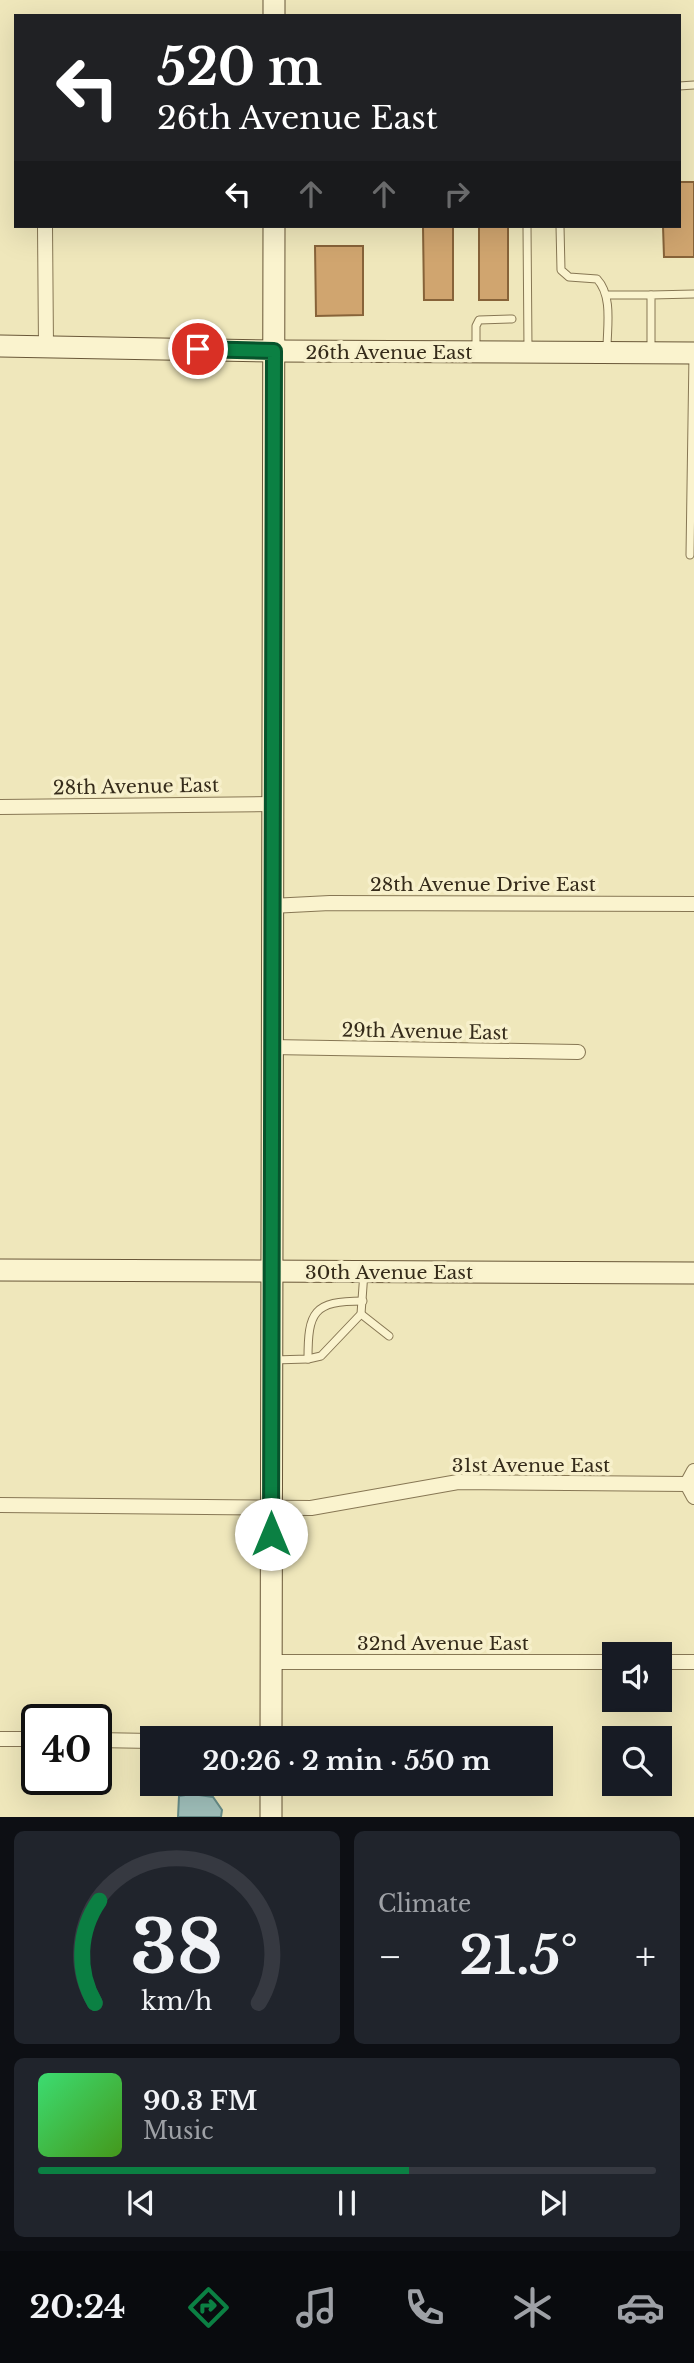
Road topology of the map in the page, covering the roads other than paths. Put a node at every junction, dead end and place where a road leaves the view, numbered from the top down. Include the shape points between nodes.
1 (45, 228) edge
2 (274, 228) edge
3 (527, 228) edge
4 (559, 228) edge
5 (694, 294) edge
6 (607, 295) junction
7 (651, 295) junction
8 (512, 319) dead end
9 (0, 346) edge
10 (46, 346) junction
11 (274, 351) junction
12 (476, 352) junction
13 (528, 353) junction
14 (607, 353) junction
15 (650, 353) junction
16 (694, 353) edge
17 (690, 555) dead end
18 (272, 803) junction
19 (0, 807) edge
20 (694, 904) edge
21 (271, 906) junction
22 (271, 1047) junction
23 (578, 1052) dead end
24 (0, 1270) edge
25 (272, 1272) junction
26 (363, 1272) junction
27 (694, 1273) edge
28 (363, 1301) junction
29 (361, 1314) junction
30 (389, 1336) dead end
31 (308, 1359) junction
32 (272, 1360) junction
33 (692, 1484) edge
34 (0, 1505) edge
35 (271, 1508) junction
36 (271, 1662) junction
37 (602, 1662) edge
38 (672, 1662) edge
39 (694, 1662) edge
40 (271, 1726) edge
41 (0, 1739) edge
42 (21, 1739) edge
43 (112, 1740) edge
44 (140, 1741) edge
45 (271, 1796) edge
46 (271, 1817) edge

1 - 10 street
2 - 11 street
3 - 13 lane
4 - 6 lane via 561,270 569,277 597,279
5 - 7 lane
6 - 7 lane
6 - 14 lane
7 - 15 lane
8 - 12 lane via 479,320
9 - 10 street, 26th Avenue East
10 - 11 street, 26th Avenue East
11 - 12 street, 26th Avenue East
11 - 18 street
12 - 13 street, 26th Avenue East
13 - 14 street, 26th Avenue East
14 - 15 street, 26th Avenue East
15 - 16 street, 26th Avenue East
16 - 17 lane
18 - 19 street, 28th Avenue East
18 - 21 street
20 - 21 street, 28th Avenue Drive East
21 - 22 street
22 - 23 street, 29th Avenue East
22 - 25 street
24 - 25 street, 30th Avenue East
25 - 26 street, 30th Avenue East
25 - 32 street
26 - 27 street, 30th Avenue East
26 - 28 lane
28 - 29 lane
28 - 31 lane via 331,1303 318,1310 308,1332
29 - 30 lane
29 - 31 lane via 321,1356
31 - 32 lane
32 - 35 street
33 - 35 street, 31st Avenue East via 458,1482 311,1508
34 - 35 street, 31st Avenue East
35 - 36 street
36 - 37 street, 32nd Avenue East
36 - 40 street
38 - 39 street
41 - 42 street
43 - 44 street
45 - 46 street

